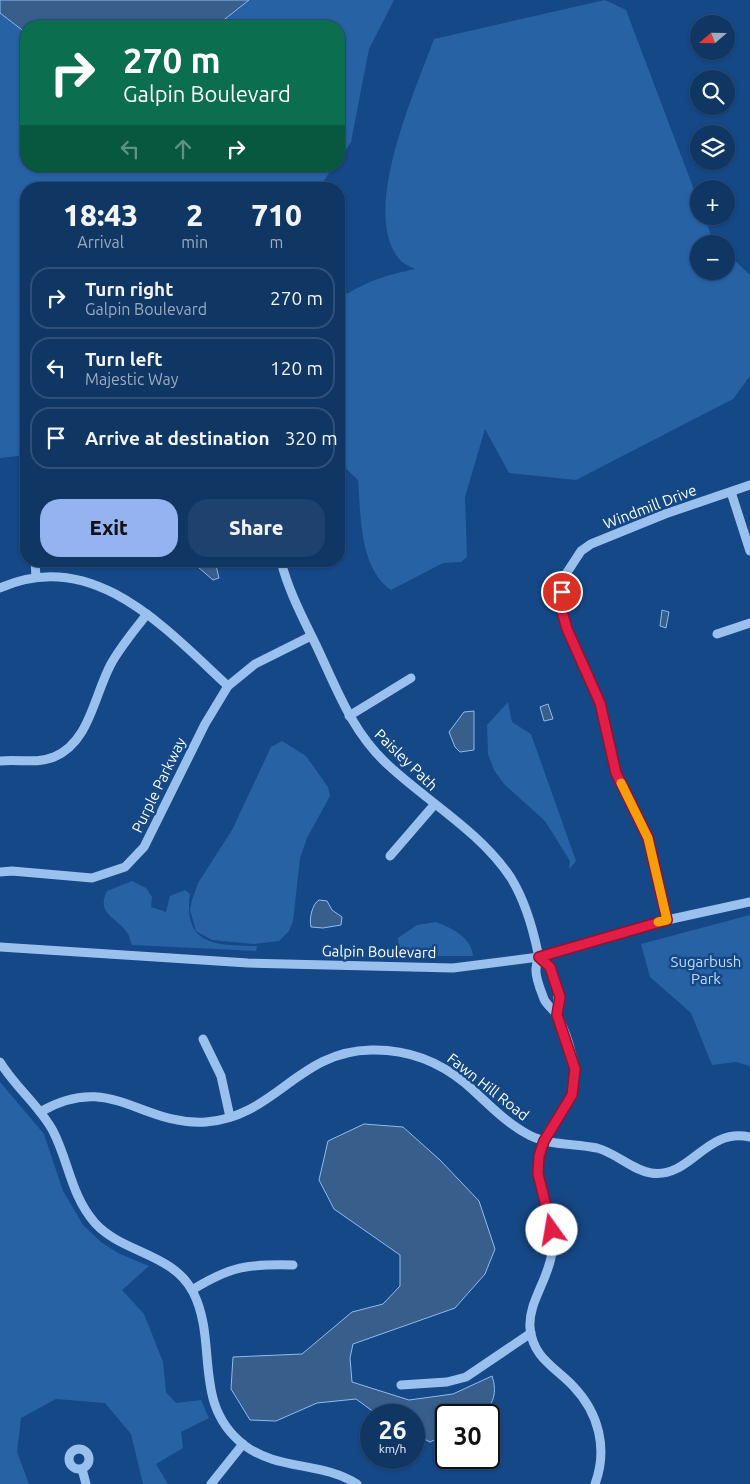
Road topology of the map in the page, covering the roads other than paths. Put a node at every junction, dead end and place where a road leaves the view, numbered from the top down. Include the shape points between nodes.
1 (750, 484) edge
2 (731, 492) junction
3 (750, 551) edge
4 (35, 567) edge
5 (283, 567) edge
6 (36, 578) junction
7 (0, 588) edge
8 (147, 614) junction
9 (750, 623) edge
10 (717, 634) dead end
11 (312, 636) junction
12 (410, 678) dead end
13 (228, 686) junction
14 (349, 716) junction
15 (0, 761) edge
16 (434, 805) junction
17 (390, 856) dead end
18 (0, 872) edge
19 (750, 902) edge
20 (667, 920) junction
21 (0, 947) edge
22 (539, 957) junction
23 (557, 1015) junction
24 (203, 1039) dead end
25 (0, 1062) edge
26 (40, 1112) junction
27 (230, 1117) junction
28 (750, 1137) edge
29 (544, 1141) junction
30 (293, 1266) dead end
31 (192, 1290) junction
32 (531, 1333) junction
33 (401, 1385) dead end
34 (243, 1444) junction
35 (82, 1469) dead end
36 (86, 1484) edge
37 (211, 1484) edge
38 (356, 1484) edge
39 (595, 1484) edge

1 - 2 street, Windmill Drive
2 - 3 street
2 - 20 street, Windmill Drive via 591,544 581,551 564,577 561,608 567,629 600,703 616,773 648,838
4 - 6 street
5 - 11 street, Paisley Path
6 - 7 street
6 - 8 street via 68,577 97,585
8 - 13 street
8 - 15 street via 109,667 81,733 59,758
9 - 10 street
11 - 13 street, Purple Parkway via 255,664
11 - 14 street, Paisley Path
12 - 14 street
13 - 18 street, Purple Parkway via 205,724 144,846 125,867 92,878
14 - 16 street, Paisley Path via 376,753
16 - 17 street
16 - 22 street, Paisley Path via 482,846 512,880 525,909
19 - 20 street, Galpin Boulevard
20 - 22 street, Galpin Boulevard
21 - 22 street, Galpin Boulevard via 231,962 379,967 453,968
22 - 23 street via 535,970 546,1003
22 - 23 street via 550,967 560,997
23 - 29 street via 572,1055 575,1081 566,1108
24 - 27 street via 221,1076
25 - 26 street
26 - 27 street, Fawn Hill Road via 56,1103 93,1096 113,1098 175,1119 205,1122
26 - 31 street via 60,1147 78,1198 97,1225 163,1262
27 - 29 street, Fawn Hill Road via 266,1101 292,1078 323,1060 352,1052 385,1050 419,1057 446,1070 512,1125
28 - 29 street, Fawn Hill Road via 723,1138 681,1166 668,1172 650,1173 598,1148
29 - 32 street via 538,1174 552,1230 552,1250 531,1314
30 - 31 street via 258,1264 236,1268
31 - 34 street via 206,1331 210,1393 222,1420
32 - 33 street via 466,1377 447,1382
32 - 39 street via 541,1357 573,1386 594,1416 602,1444
34 - 37 street
34 - 38 street via 275,1462 335,1473
35 - 36 street

